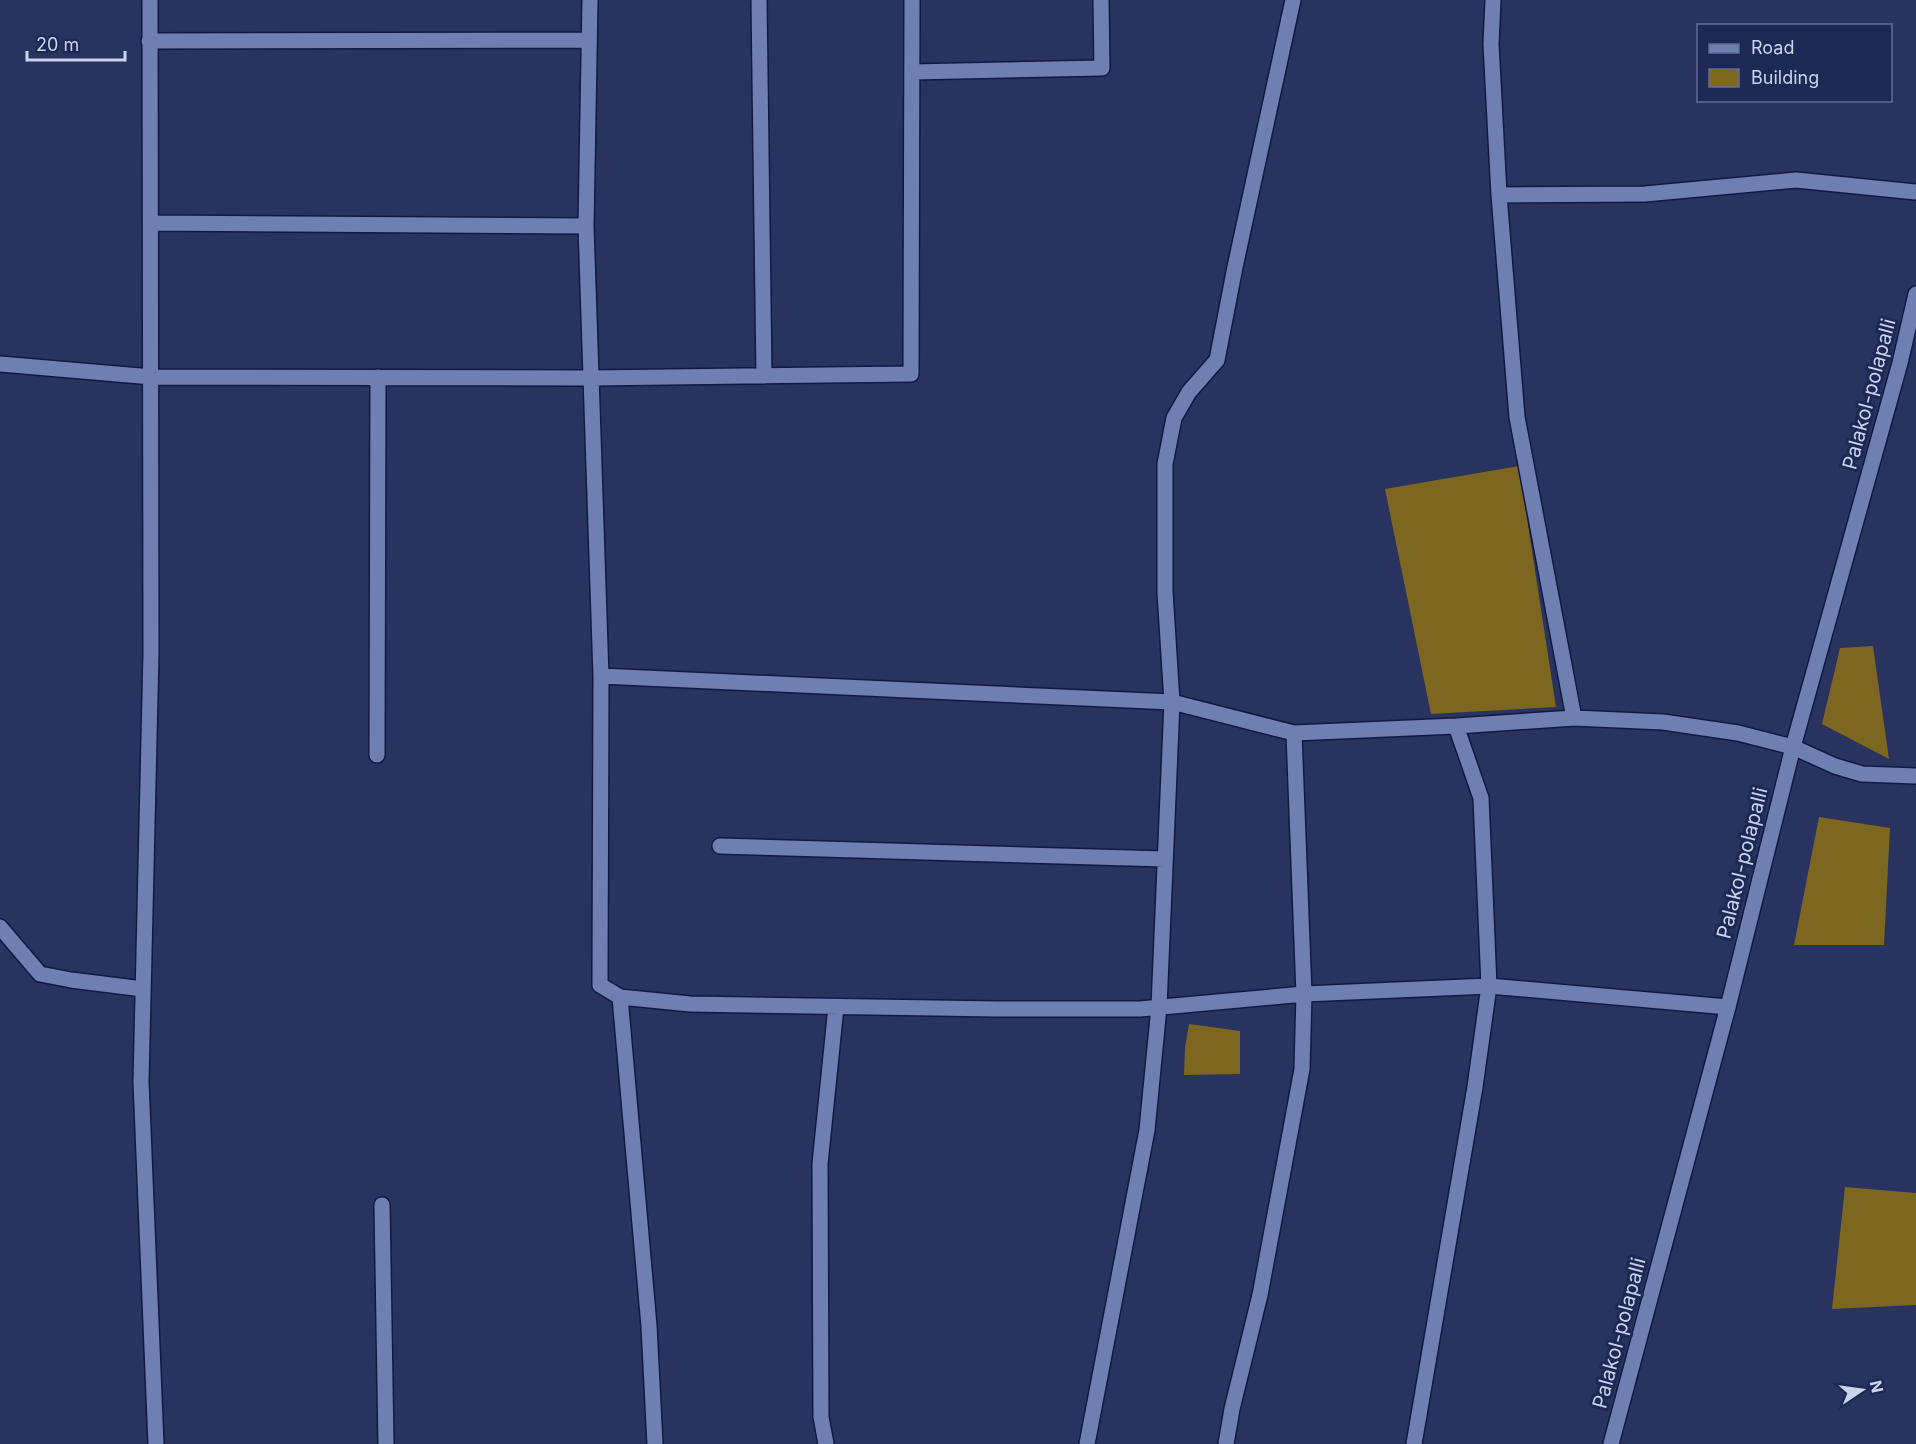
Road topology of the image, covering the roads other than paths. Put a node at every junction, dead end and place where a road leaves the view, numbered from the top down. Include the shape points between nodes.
1 (150, 0) edge
2 (590, 0) edge
3 (759, 0) edge
4 (912, 0) edge
5 (1101, 0) edge
6 (1293, 0) edge
7 (1493, 0) edge
8 (589, 40) junction
9 (149, 41) junction
10 (912, 72) junction
11 (1916, 192) edge
12 (1499, 195) junction
13 (152, 223) junction
14 (586, 226) junction
15 (1916, 294) edge
16 (0, 364) edge
17 (764, 376) junction
18 (152, 377) junction
19 (378, 377) junction
20 (591, 378) junction
21 (601, 676) junction
22 (1172, 702) junction
23 (1574, 718) junction
24 (1456, 726) junction
25 (1294, 733) junction
26 (1793, 747) junction
27 (377, 755) dead end
28 (1916, 776) edge
29 (720, 846) dead end
30 (1165, 859) junction
31 (0, 927) edge
32 (1489, 986) junction
33 (143, 989) junction
34 (1304, 994) junction
35 (620, 997) junction
36 (836, 1007) junction
37 (1159, 1007) junction
38 (1728, 1007) junction
39 (382, 1205) dead end
40 (156, 1444) edge
41 (386, 1444) edge
42 (655, 1444) edge
43 (826, 1444) edge
44 (1087, 1444) edge
45 (1226, 1444) edge
46 (1414, 1444) edge
47 (1611, 1444) edge

1 - 9 street
2 - 8 street
3 - 17 street
4 - 10 street
5 - 10 street via 1102,68
6 - 22 street via 1217,360 1174,418 1165,464 1165,592
7 - 12 street via 1491,44
8 - 9 street
8 - 14 street
9 - 13 street
10 - 17 street via 911,374
11 - 12 street via 1796,180 1646,194
12 - 23 street via 1517,417
13 - 14 street
13 - 18 street
14 - 20 street
15 - 26 street, Palakol-polapalli
16 - 18 street
17 - 20 street
18 - 19 street
18 - 33 street via 152,653
19 - 20 street
19 - 27 street
20 - 21 street
21 - 22 street
21 - 35 street via 600,985
22 - 25 street
22 - 30 street
23 - 24 street
23 - 26 street via 1663,722 1738,733
24 - 25 street
24 - 32 street via 1481,798
25 - 34 street
26 - 28 street via 1862,774
26 - 38 street, Palakol-polapalli
29 - 30 street
30 - 37 street
31 - 33 street via 40,974
32 - 34 street
32 - 38 street
32 - 46 street
33 - 40 street via 141,1082
34 - 37 street
34 - 45 street via 1302,1069 1260,1295
35 - 36 street via 690,1004
35 - 42 street via 648,1314
36 - 37 street
36 - 43 street via 820,1164 821,1417
37 - 44 street via 1147,1130
38 - 47 street, Palakol-polapalli
39 - 41 street

